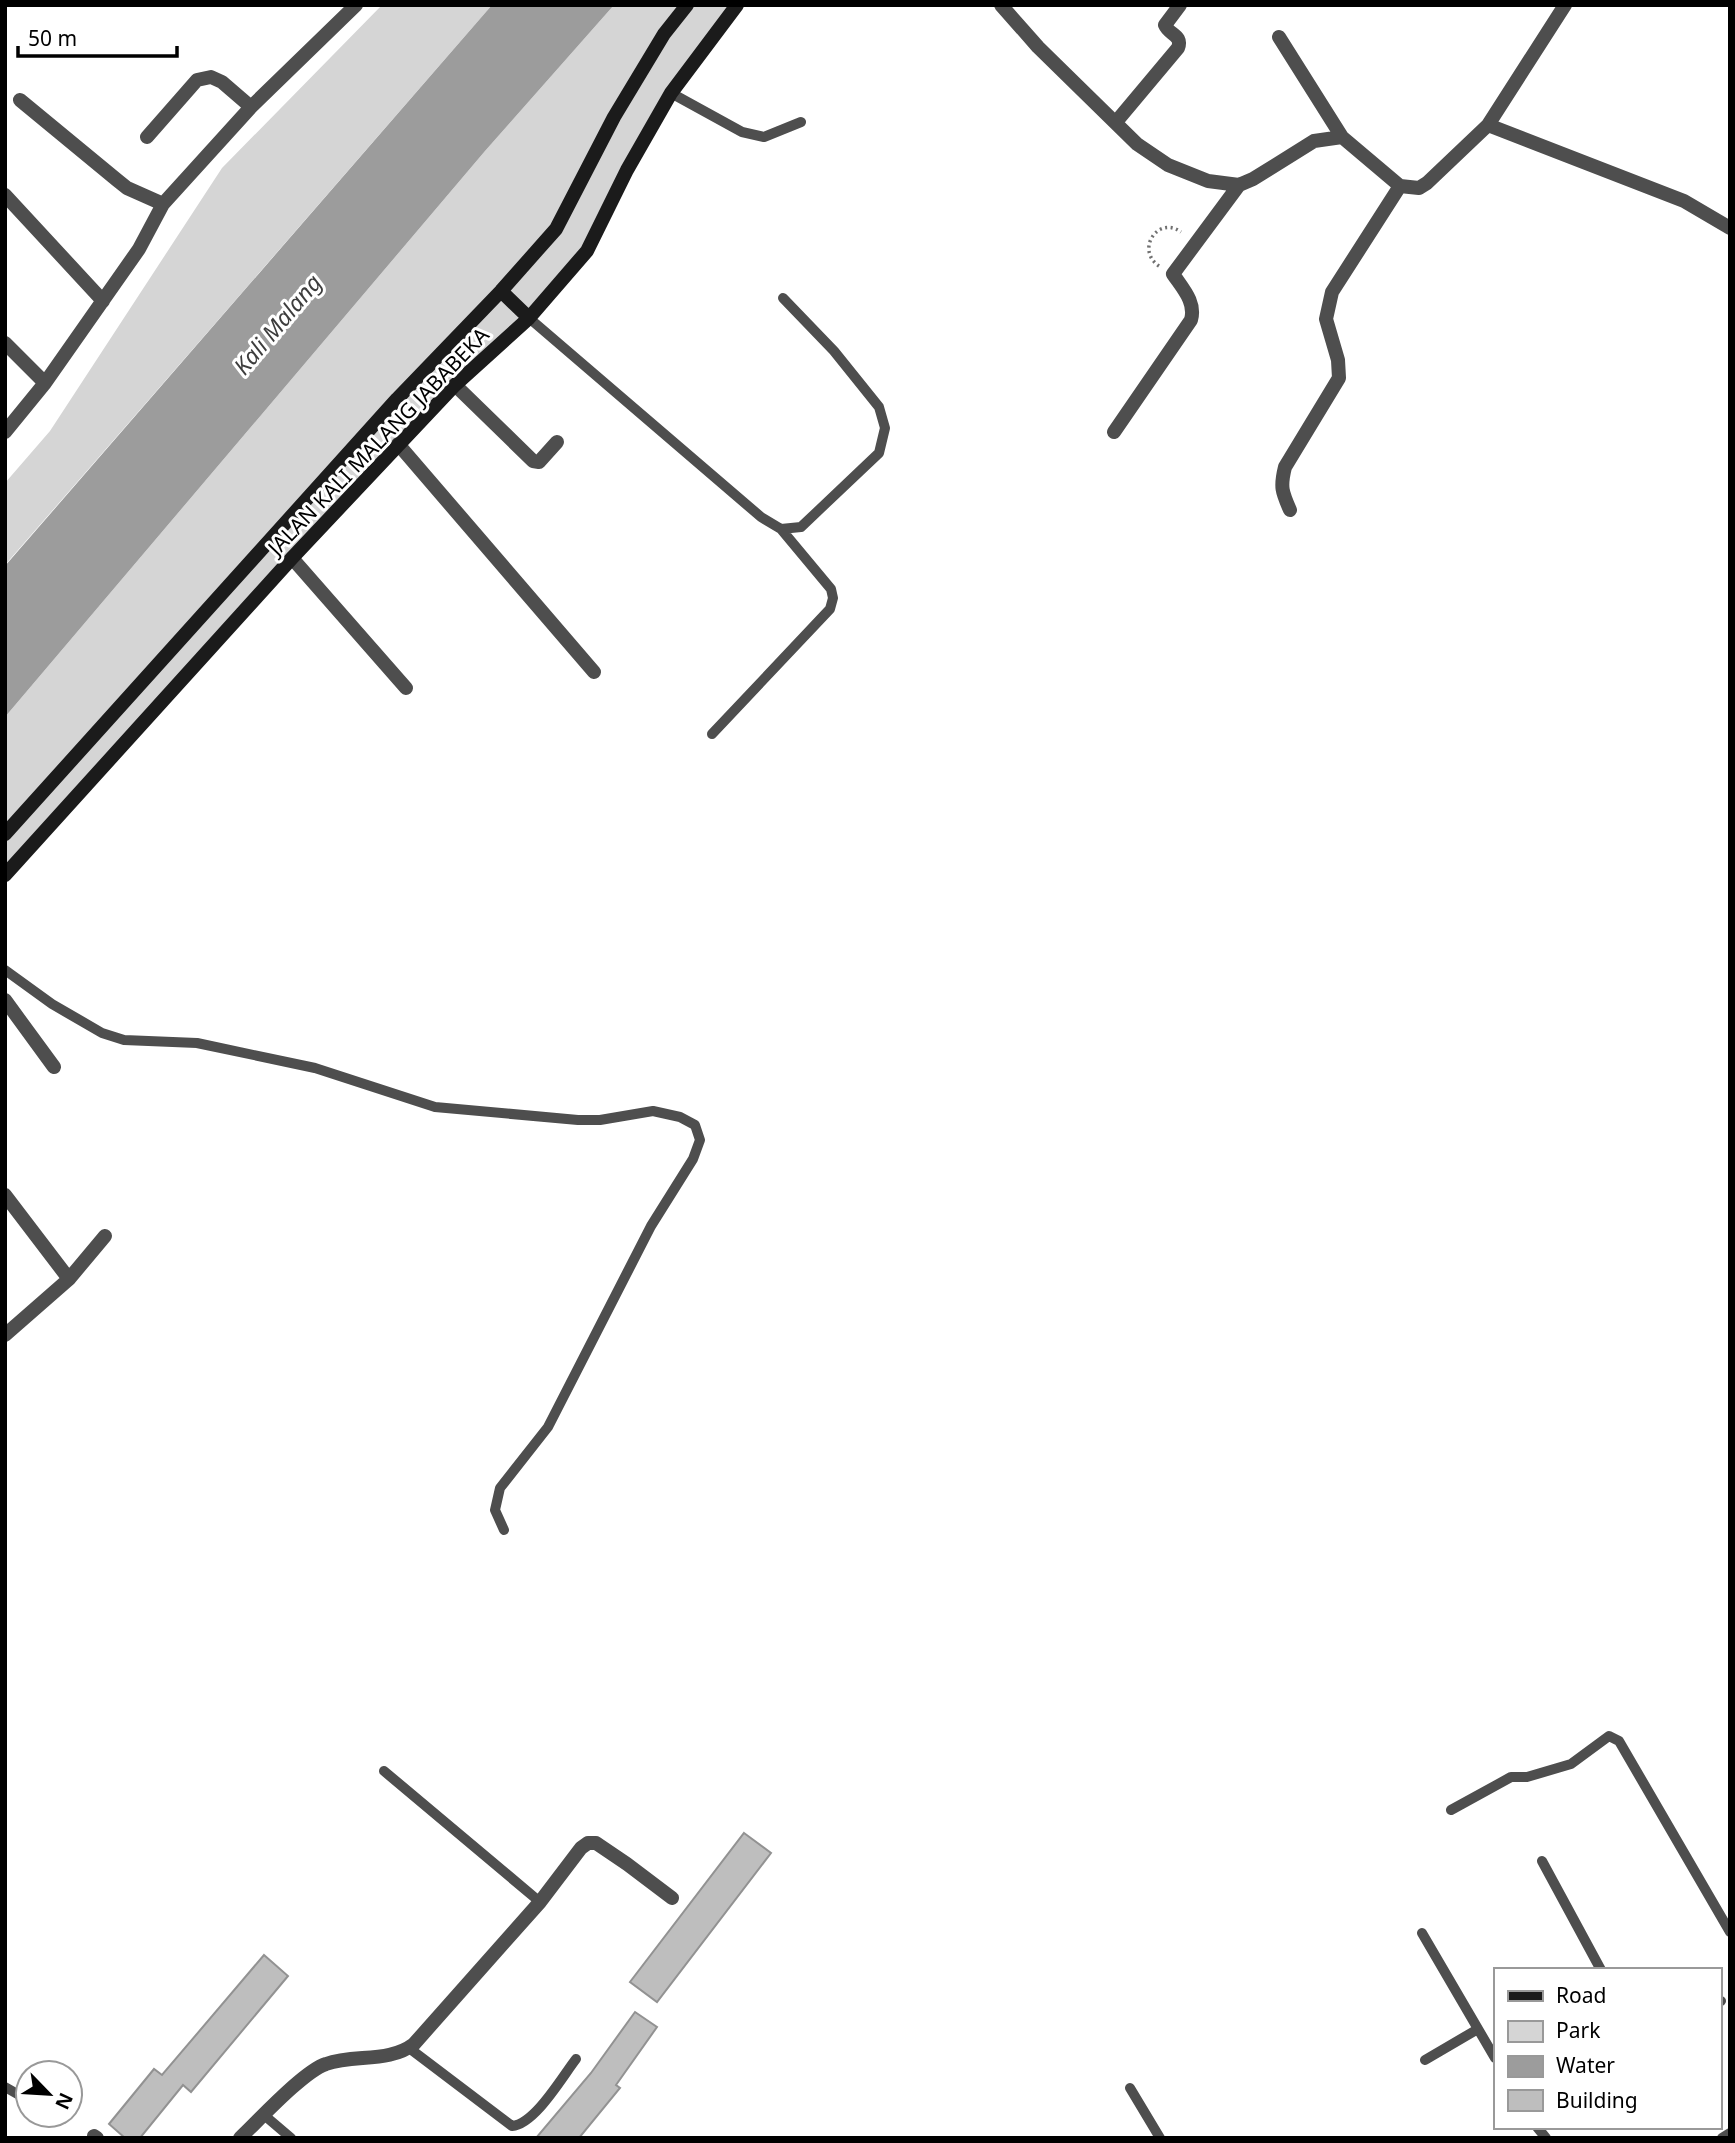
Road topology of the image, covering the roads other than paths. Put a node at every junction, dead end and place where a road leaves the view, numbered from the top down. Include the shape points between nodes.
1 (687, 5) edge
2 (737, 5) edge
3 (1001, 5) edge
4 (1180, 5) edge
5 (1565, 5) edge
6 (353, 6) edge
7 (1279, 37) dead end
8 (671, 93) junction
9 (20, 100) dead end
10 (251, 107) junction
11 (1116, 121) junction
12 (801, 122) dead end
13 (1488, 125) junction
14 (147, 137) dead end
15 (1342, 137) junction
16 (1239, 184) junction
17 (1400, 186) junction
18 (5, 195) edge
19 (163, 204) junction
20 (1730, 228) edge
21 (501, 291) junction
22 (783, 298) dead end
23 (103, 300) junction
24 (529, 318) junction
25 (5, 343) edge
26 (45, 383) junction
27 (455, 385) junction
28 (5, 432) edge
29 (1114, 432) dead end
30 (557, 442) dead end
31 (398, 444) junction
32 (1290, 510) dead end
33 (781, 529) junction
34 (292, 558) junction
35 (594, 672) dead end
36 (406, 688) dead end
37 (712, 734) dead end
38 (5, 834) edge
39 (5, 875) edge
40 (5, 970) edge
41 (7, 1006) edge
42 (54, 1068) dead end
43 (5, 1195) edge
44 (104, 1236) dead end
45 (69, 1279) junction
46 (5, 1335) edge
47 (504, 1530) dead end
48 (384, 1772) dead end
49 (1451, 1810) dead end
50 (1542, 1861) dead end
51 (672, 1898) dead end
52 (540, 1902) junction
53 (1730, 1932) edge
54 (1422, 1933) dead end
55 (1600, 1968) edge
56 (1478, 2029) junction
57 (409, 2048) junction
58 (1494, 2056) edge
59 (576, 2059) dead end
60 (1425, 2060) dead end
61 (1130, 2088) dead end
62 (264, 2115) junction
63 (1730, 2133) edge
64 (240, 2138) edge
65 (291, 2138) edge
66 (1160, 2138) edge
67 (1722, 2138) edge

1 - 21 main road, JALAN KALI MALANG JABABEKA via 614,117 556,229
2 - 8 main road, JALAN KALI MALANG JABABEKA
3 - 11 street
4 - 11 street via 1165,25 1178,37 1178,48
5 - 13 street
6 - 10 street
7 - 15 street
8 - 12 lane via 742,132 764,137
8 - 24 main road, JALAN KALI MALANG JABABEKA via 587,251
9 - 19 street via 127,188
10 - 14 street via 222,82 211,77 197,80
10 - 19 street
11 - 16 street via 1137,144 1168,165 1208,181
13 - 17 street via 1427,183 1419,188
13 - 20 street via 1684,201
15 - 16 street via 1314,141
15 - 17 street
16 - 29 street via 1173,274 1192,303 1191,320
17 - 32 street via 1332,292 1326,319 1339,378 1285,467 1282,492
18 - 23 street
19 - 23 street
21 - 24 main road
21 - 38 main road, JALAN KALI MALANG JABABEKA via 397,399
22 - 33 lane via 879,407 885,428 879,453 800,527
23 - 26 street
24 - 27 main road, JALAN KALI MALANG JABABEKA
24 - 33 lane via 761,517
25 - 26 street
26 - 28 street
27 - 30 street via 533,461 539,462
27 - 31 main road, JALAN KALI MALANG JABABEKA
31 - 34 main road, JALAN KALI MALANG JABABEKA
31 - 35 street
33 - 37 lane via 831,589 830,609
34 - 36 street
34 - 39 main road, JALAN KALI MALANG JABABEKA
40 - 47 lane via 52,1004 102,1033 124,1040 197,1043 315,1068 435,1107 578,1120 653,1111 695,1125 700,1140 693,1159 651,1226 548,1427 500,1488 495,1510
41 - 42 street
43 - 45 street
44 - 45 street
45 - 46 street
48 - 52 lane
49 - 53 lane via 1511,1777 1571,1764 1609,1736 1619,1741
50 - 55 lane
51 - 52 street via 592,1843 581,1848
52 - 57 street
54 - 56 lane
56 - 58 lane
56 - 60 lane
57 - 59 lane via 512,2126 536,2112
57 - 62 street via 321,2065
61 - 66 lane
62 - 64 street
62 - 65 lane
63 - 67 lane

